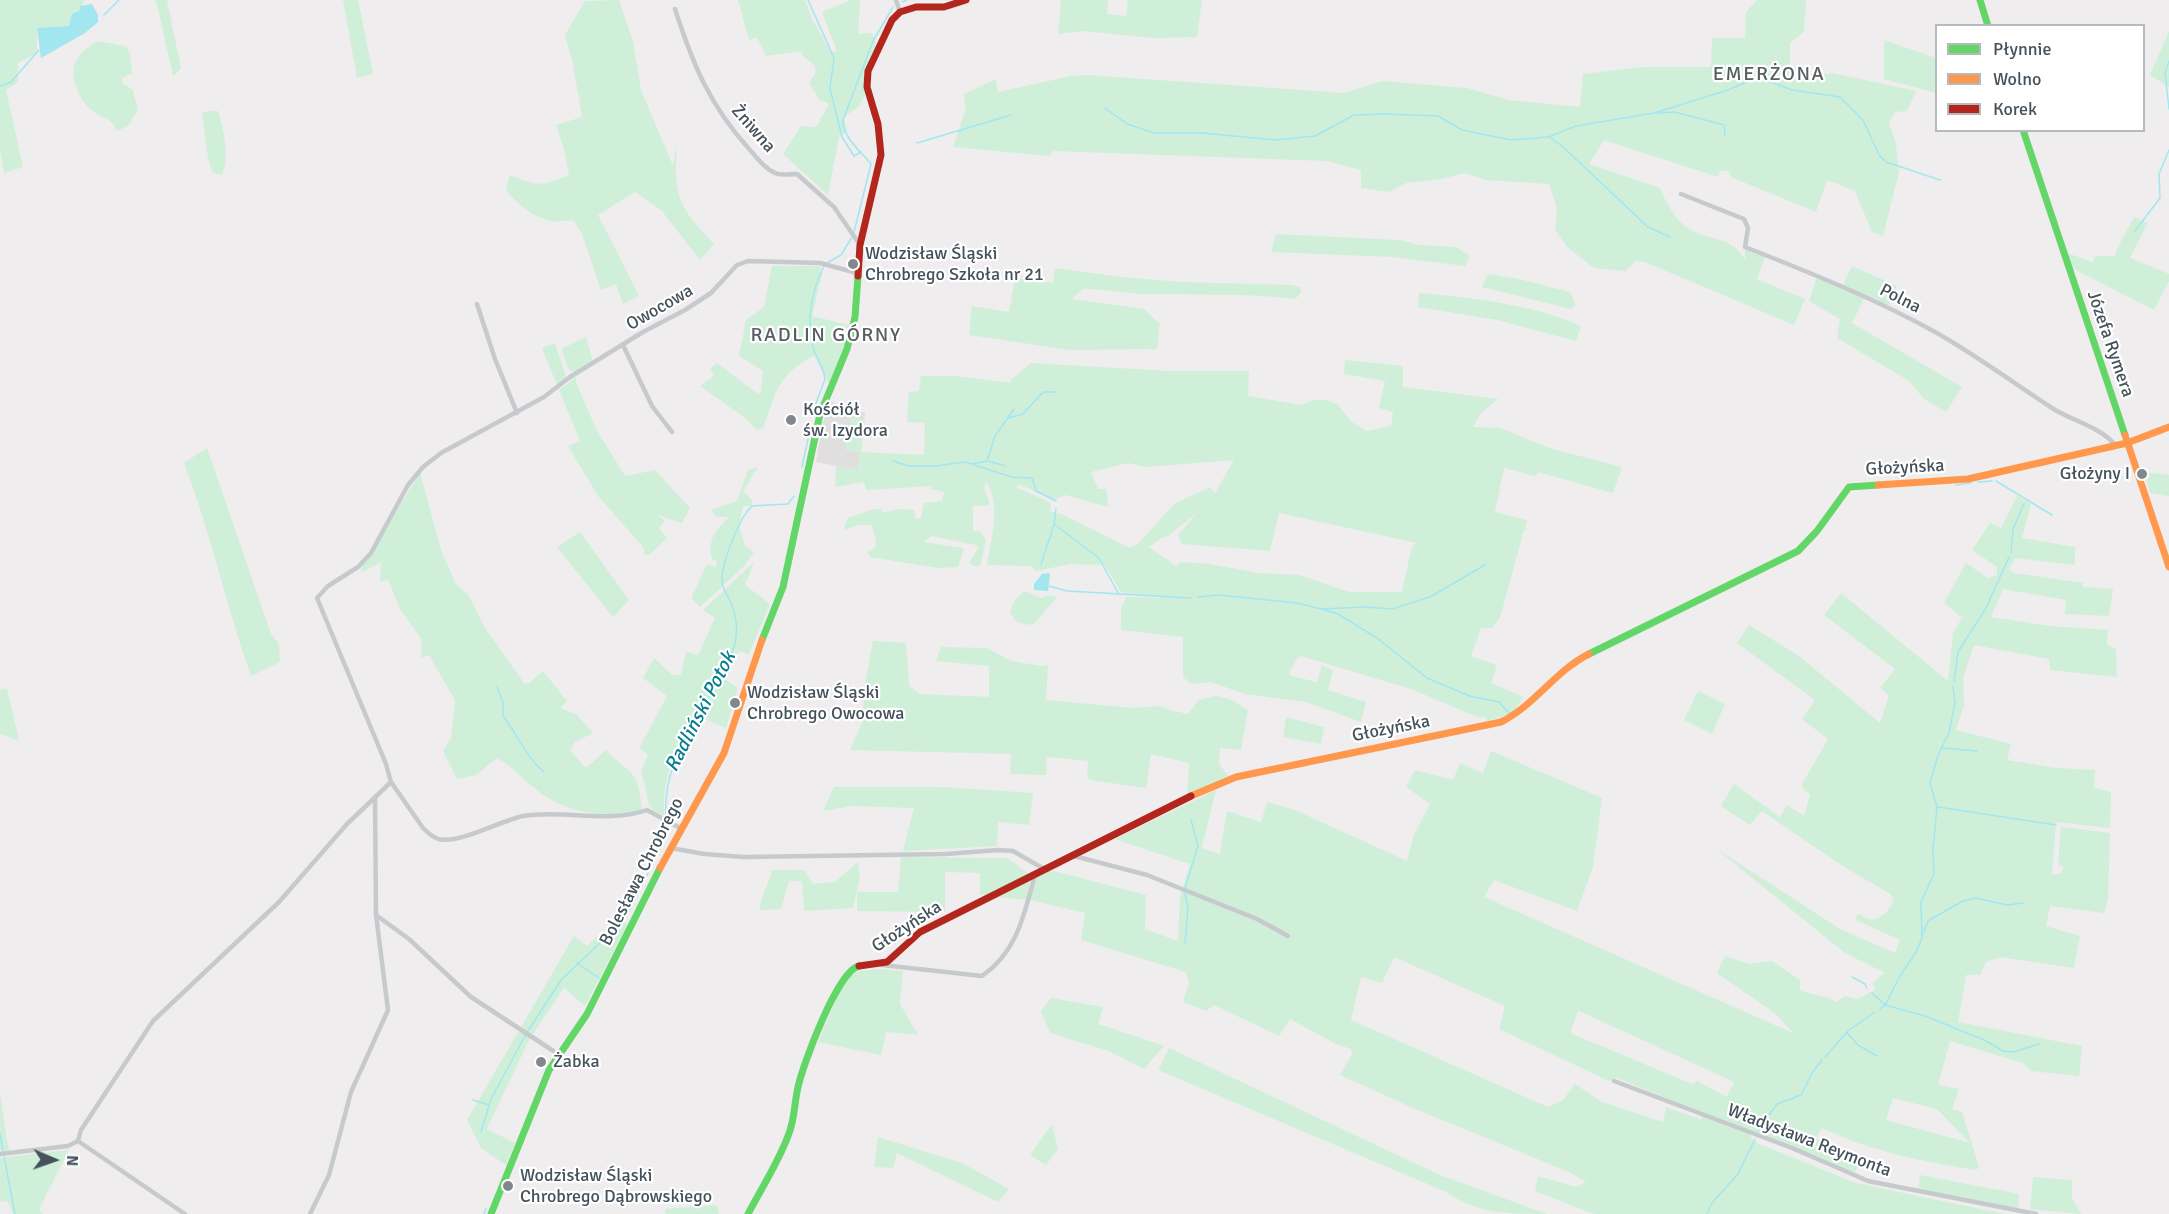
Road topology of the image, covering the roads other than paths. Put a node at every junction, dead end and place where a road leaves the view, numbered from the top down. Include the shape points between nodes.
1 (896, 0) edge
2 (966, 0) edge
3 (1980, 0) edge
4 (675, 9) dead end
5 (900, 12) junction
6 (1988, 24) edge
7 (2024, 132) edge
8 (1681, 194) dead end
9 (860, 245) junction
10 (857, 273) junction
11 (477, 304) dead end
12 (622, 345) junction
13 (517, 413) junction
14 (2169, 427) edge
15 (672, 432) dead end
16 (2127, 443) junction
17 (2115, 445) junction
18 (2169, 567) edge
19 (391, 782) junction
20 (375, 797) junction
21 (680, 828) junction
22 (671, 848) junction
23 (1074, 856) junction
24 (1046, 870) junction
25 (1035, 875) junction
26 (376, 915) junction
27 (1288, 936) dead end
28 (879, 965) junction
29 (558, 1054) junction
30 (1614, 1081) dead end
31 (78, 1141) junction
32 (0, 1154) edge
33 (185, 1214) edge
34 (310, 1214) edge
35 (491, 1214) edge
36 (748, 1214) edge
37 (2036, 1214) edge

1 - 5 street
2 - 5 street via 944,8 916,7
3 - 6 street
4 - 9 street, Żniwna via 693,63 714,105 734,133 778,174 797,174 834,207
5 - 9 street, Bolesława Chrobrego via 883,36 868,71 867,87 878,124 881,155
7 - 16 street, Józefa Rymera
8 - 17 street, Polna via 1744,219 1748,228 1745,247 1864,296 1936,333 2053,409 2108,437
9 - 10 street, Bolesława Chrobrego
10 - 12 street, Owocowa via 820,263 748,261 737,265 711,293
10 - 21 street, Bolesława Chrobrego via 853,331 820,414 783,587 724,753
11 - 13 street
12 - 13 street, Owocowa
12 - 15 street via 652,406
13 - 19 street, Owocowa via 441,453 423,467 408,486 371,553 317,598
14 - 16 street, Głożyńska
16 - 17 street, Głożyńska
16 - 18 street, Józefa Rymera
17 - 23 street, Głożyńska via 1968,479 1849,487 1798,550 1570,664 1515,715 1502,722 1236,777 1184,799
19 - 20 street
19 - 21 street via 423,828 438,839 457,838 504,820 554,813 613,816 647,810
20 - 26 street
20 - 31 street via 279,902 153,1021 81,1130
21 - 22 street, Bolesława Chrobrego
22 - 24 street via 744,856 998,850 1013,851
22 - 29 street, Bolesława Chrobrego via 587,1014
23 - 24 street, Głożyńska
23 - 27 street via 1147,875 1257,919
24 - 25 street, Głożyńska
25 - 28 street, Głożyńska via 920,932
25 - 28 street via 1011,949 999,965 982,976
26 - 29 street via 409,939 471,997
26 - 34 street via 388,1010 351,1092 332,1165
28 - 36 street, Głożyńska via 855,967 843,977 810,1049 787,1140
29 - 35 street, Bolesława Chrobrego
30 - 37 street, Władysława Reymonta via 1868,1181
31 - 32 street via 68,1146
31 - 33 street

